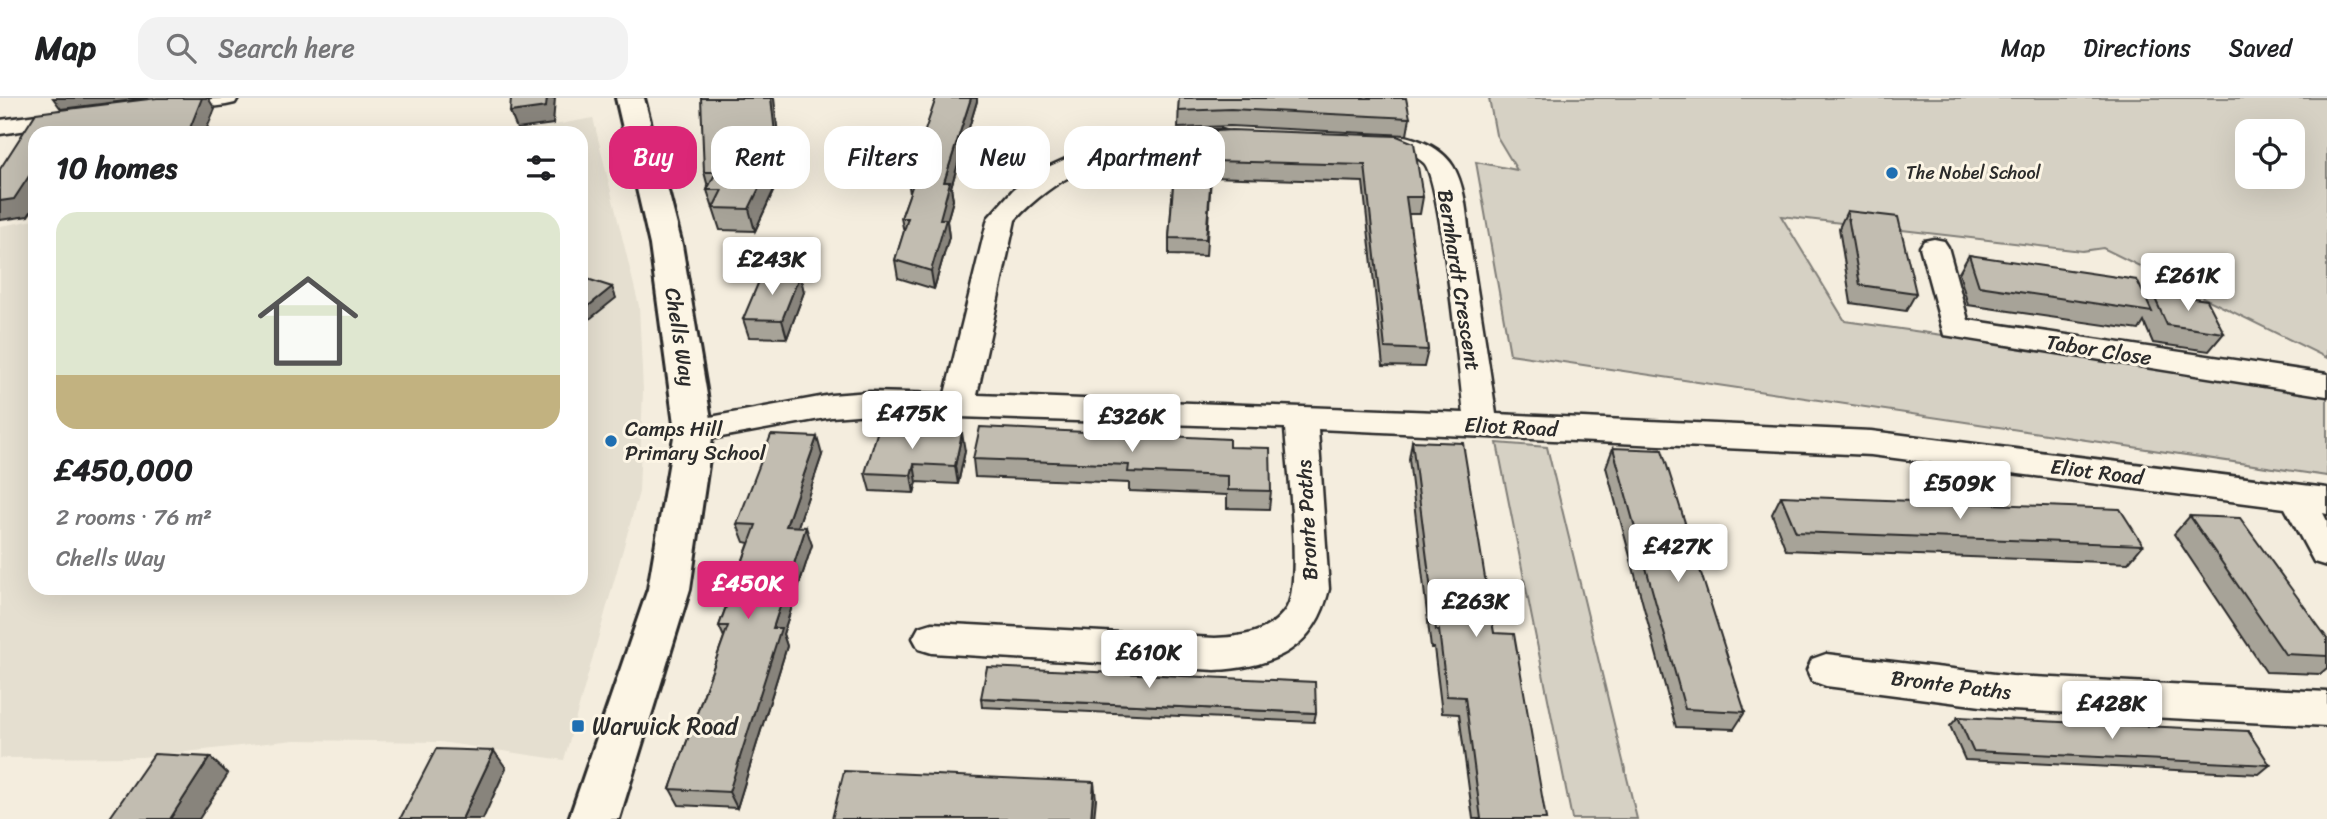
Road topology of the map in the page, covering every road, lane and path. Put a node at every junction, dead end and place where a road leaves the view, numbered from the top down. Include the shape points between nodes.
1 (226, 98) edge
2 (629, 98) edge
3 (147, 108) edge
4 (94, 115) edge
5 (0, 127) edge
6 (1245, 138) edge
7 (1352, 141) edge
8 (1934, 247) dead end
9 (2327, 386) edge
10 (959, 404) junction
11 (1301, 417) junction
12 (1482, 426) junction
13 (694, 431) junction
14 (2311, 499) edge
15 (2327, 552) edge
16 (933, 638) dead end
17 (1826, 670) dead end
18 (2327, 709) edge
19 (594, 819) edge

1 - 3 street
2 - 13 street, Chells Way via 666,245
4 - 5 street
6 - 10 street via 1162,138 1065,167 1015,201 1002,218
7 - 12 street, Bernhardt Crescent via 1414,147 1432,156 1442,169
8 - 9 street, Tabor Close via 1955,328
10 - 11 street, Eliot Road
10 - 13 street, Eliot Road via 831,406
11 - 12 street, Eliot Road
11 - 16 street, Bronte Paths via 1312,587 1292,631 1274,643 1237,654 1215,654
12 - 14 street, Eliot Road via 1871,443
13 - 19 street, Chells Way via 669,589
14 - 15 street
17 - 18 street, Bronte Paths via 2012,693

